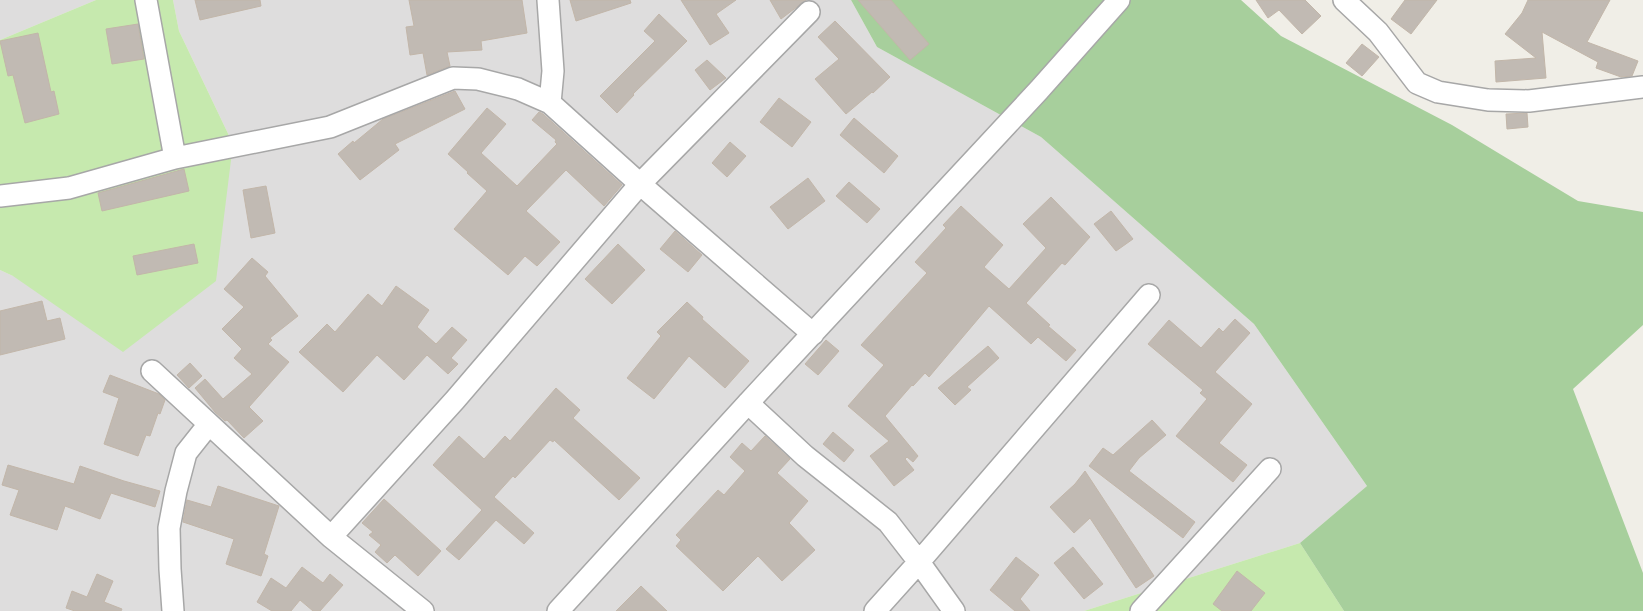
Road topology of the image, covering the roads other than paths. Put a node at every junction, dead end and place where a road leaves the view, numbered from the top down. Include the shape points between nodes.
1 (146, 0) edge
2 (548, 0) edge
3 (1119, 0) edge
4 (1344, 0) edge
5 (809, 12) dead end
6 (1643, 87) edge
7 (550, 103) junction
8 (175, 158) junction
9 (640, 184) junction
10 (0, 196) edge
11 (1149, 294) dead end
12 (813, 334) junction
13 (152, 371) dead end
14 (748, 403) junction
15 (209, 424) junction
16 (1270, 469) dead end
17 (331, 537) junction
18 (919, 562) junction
19 (173, 611) edge
20 (424, 611) edge
21 (558, 611) edge
22 (875, 611) edge
23 (954, 611) edge
24 (1141, 611) edge

1 - 8 street
2 - 7 street via 553,71
3 - 12 street
4 - 6 street via 1378,32 1417,83 1438,92 1488,100 1529,101
5 - 9 street
7 - 8 street via 518,89 453,78 330,127
7 - 9 street
8 - 10 street via 69,188
9 - 12 street
9 - 17 street via 455,400
11 - 18 street
12 - 14 street
13 - 15 street
14 - 18 street via 805,456 888,522
14 - 21 street
15 - 17 street
15 - 19 street via 186,453 176,491 170,528
16 - 24 street
17 - 20 street
18 - 22 street
18 - 23 street

